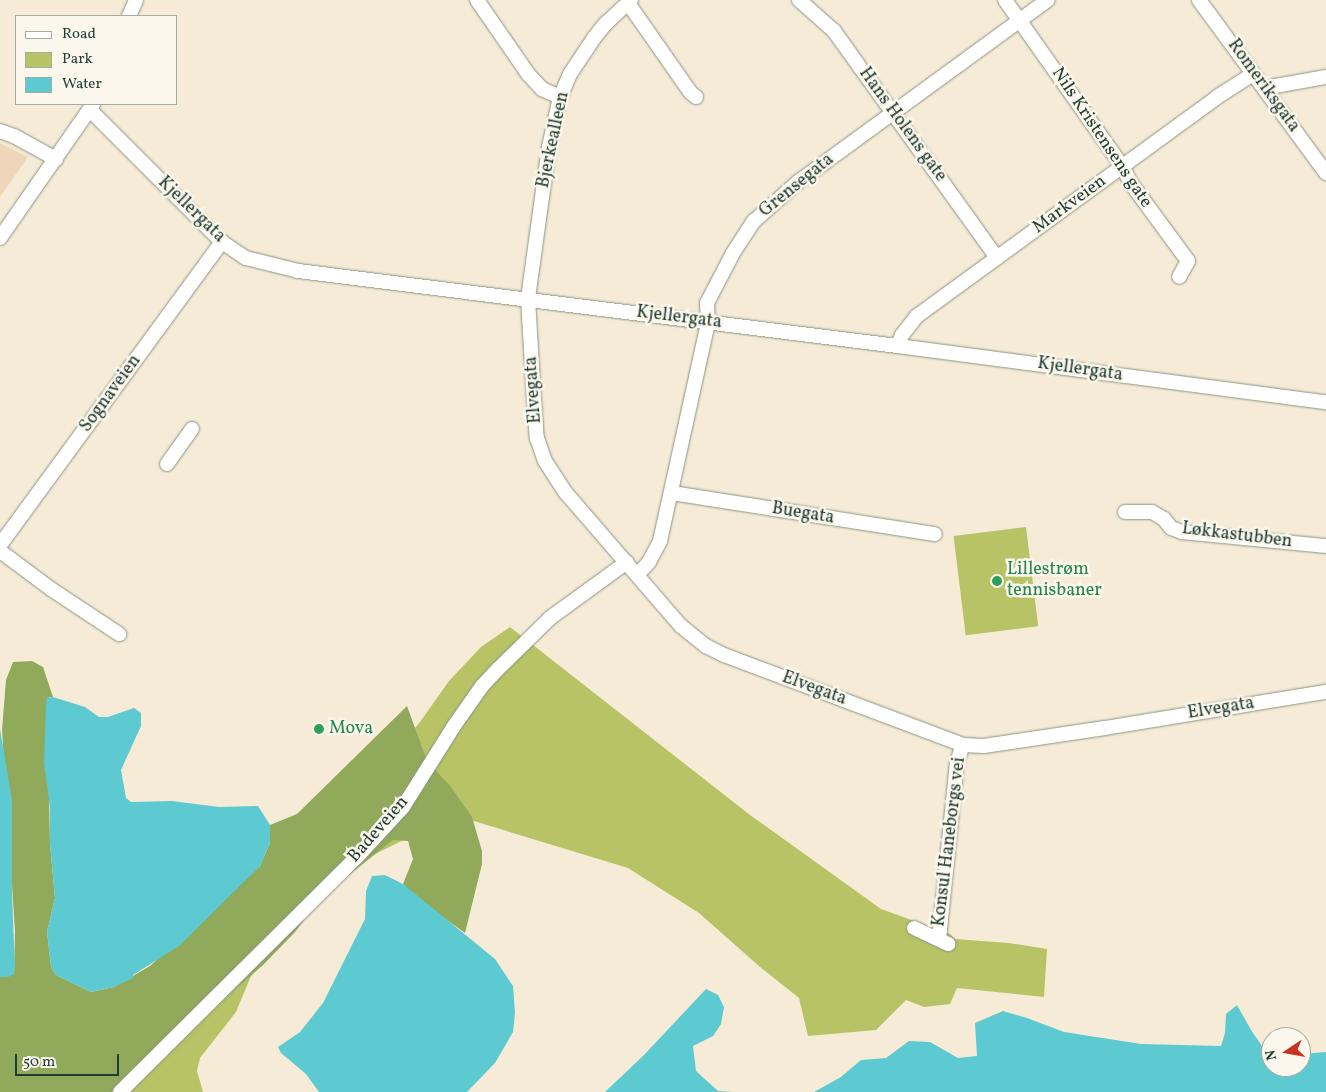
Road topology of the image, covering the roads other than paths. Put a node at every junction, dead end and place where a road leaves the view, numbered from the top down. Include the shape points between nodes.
1 (136, 0) edge
2 (477, 0) edge
3 (799, 0) edge
4 (1005, 0) edge
5 (1048, 0) edge
6 (1199, 0) edge
7 (626, 2) edge
8 (129, 15) edge
9 (1020, 20) junction
10 (1253, 74) junction
11 (1326, 77) edge
12 (1264, 88) junction
13 (560, 97) junction
14 (696, 97) dead end
15 (91, 107) edge
16 (894, 112) junction
17 (0, 131) edge
18 (56, 160) junction
19 (1123, 167) junction
20 (1326, 172) edge
21 (0, 238) edge
22 (222, 242) junction
23 (997, 258) junction
24 (1179, 277) dead end
25 (528, 299) junction
26 (708, 322) junction
27 (898, 346) junction
28 (1326, 402) edge
29 (192, 429) dead end
30 (167, 464) dead end
31 (672, 493) junction
32 (1125, 512) dead end
33 (935, 534) dead end
34 (0, 545) edge
35 (1326, 546) edge
36 (0, 551) edge
37 (627, 562) junction
38 (638, 574) junction
39 (119, 634) dead end
40 (1326, 692) edge
41 (963, 745) junction
42 (914, 928) dead end
43 (120, 1092) edge

1 - 8 street
2 - 13 street via 528,74 542,89
3 - 16 street, Hans Holens gate via 834,31
4 - 9 street, Nils Kristensens gate
5 - 9 street, Grensegata
6 - 10 street, Romeriksgata
7 - 13 street, Bjerkealleen via 585,50
7 - 14 street, Bjerkealleen
9 - 16 street, Grensegata
9 - 19 street, Nils Kristensens gate
10 - 12 street, Romeriksgata
10 - 19 street, Markveien
11 - 12 street
12 - 20 street, Romeriksgata
13 - 25 street, Bjerkealleen via 549,147
15 - 18 street
15 - 22 street, Kjellergata
16 - 23 street, Hans Holens gate
16 - 26 street, Grensegata via 798,182 754,221 707,303
17 - 18 street
18 - 21 street
19 - 23 street, Markveien
19 - 24 street, Nils Kristensens gate via 1130,182 1188,261
22 - 25 street, Kjellergata via 246,258 298,271
22 - 34 street, Sognaveien
23 - 27 street, Markveien via 917,316 902,335
25 - 26 street, Kjellergata
25 - 37 street, Elvegata via 537,438 545,461 566,493
26 - 27 street, Kjellergata
26 - 31 street, Grensegata
27 - 28 street, Kjellergata
29 - 30 street
31 - 33 street, Buegata
31 - 38 street, Grensegata via 660,541
32 - 35 street, Løkkastubben via 1152,512 1171,528 1182,532
36 - 39 street
37 - 38 street, Elvegata
37 - 43 street, Badeveien via 550,618 498,669 454,726 403,807 356,858
38 - 41 street, Elvegata via 676,620 706,646
40 - 41 street, Elvegata via 984,746
41 - 42 street, Konsul Haneborgs vei via 957,762 944,941

